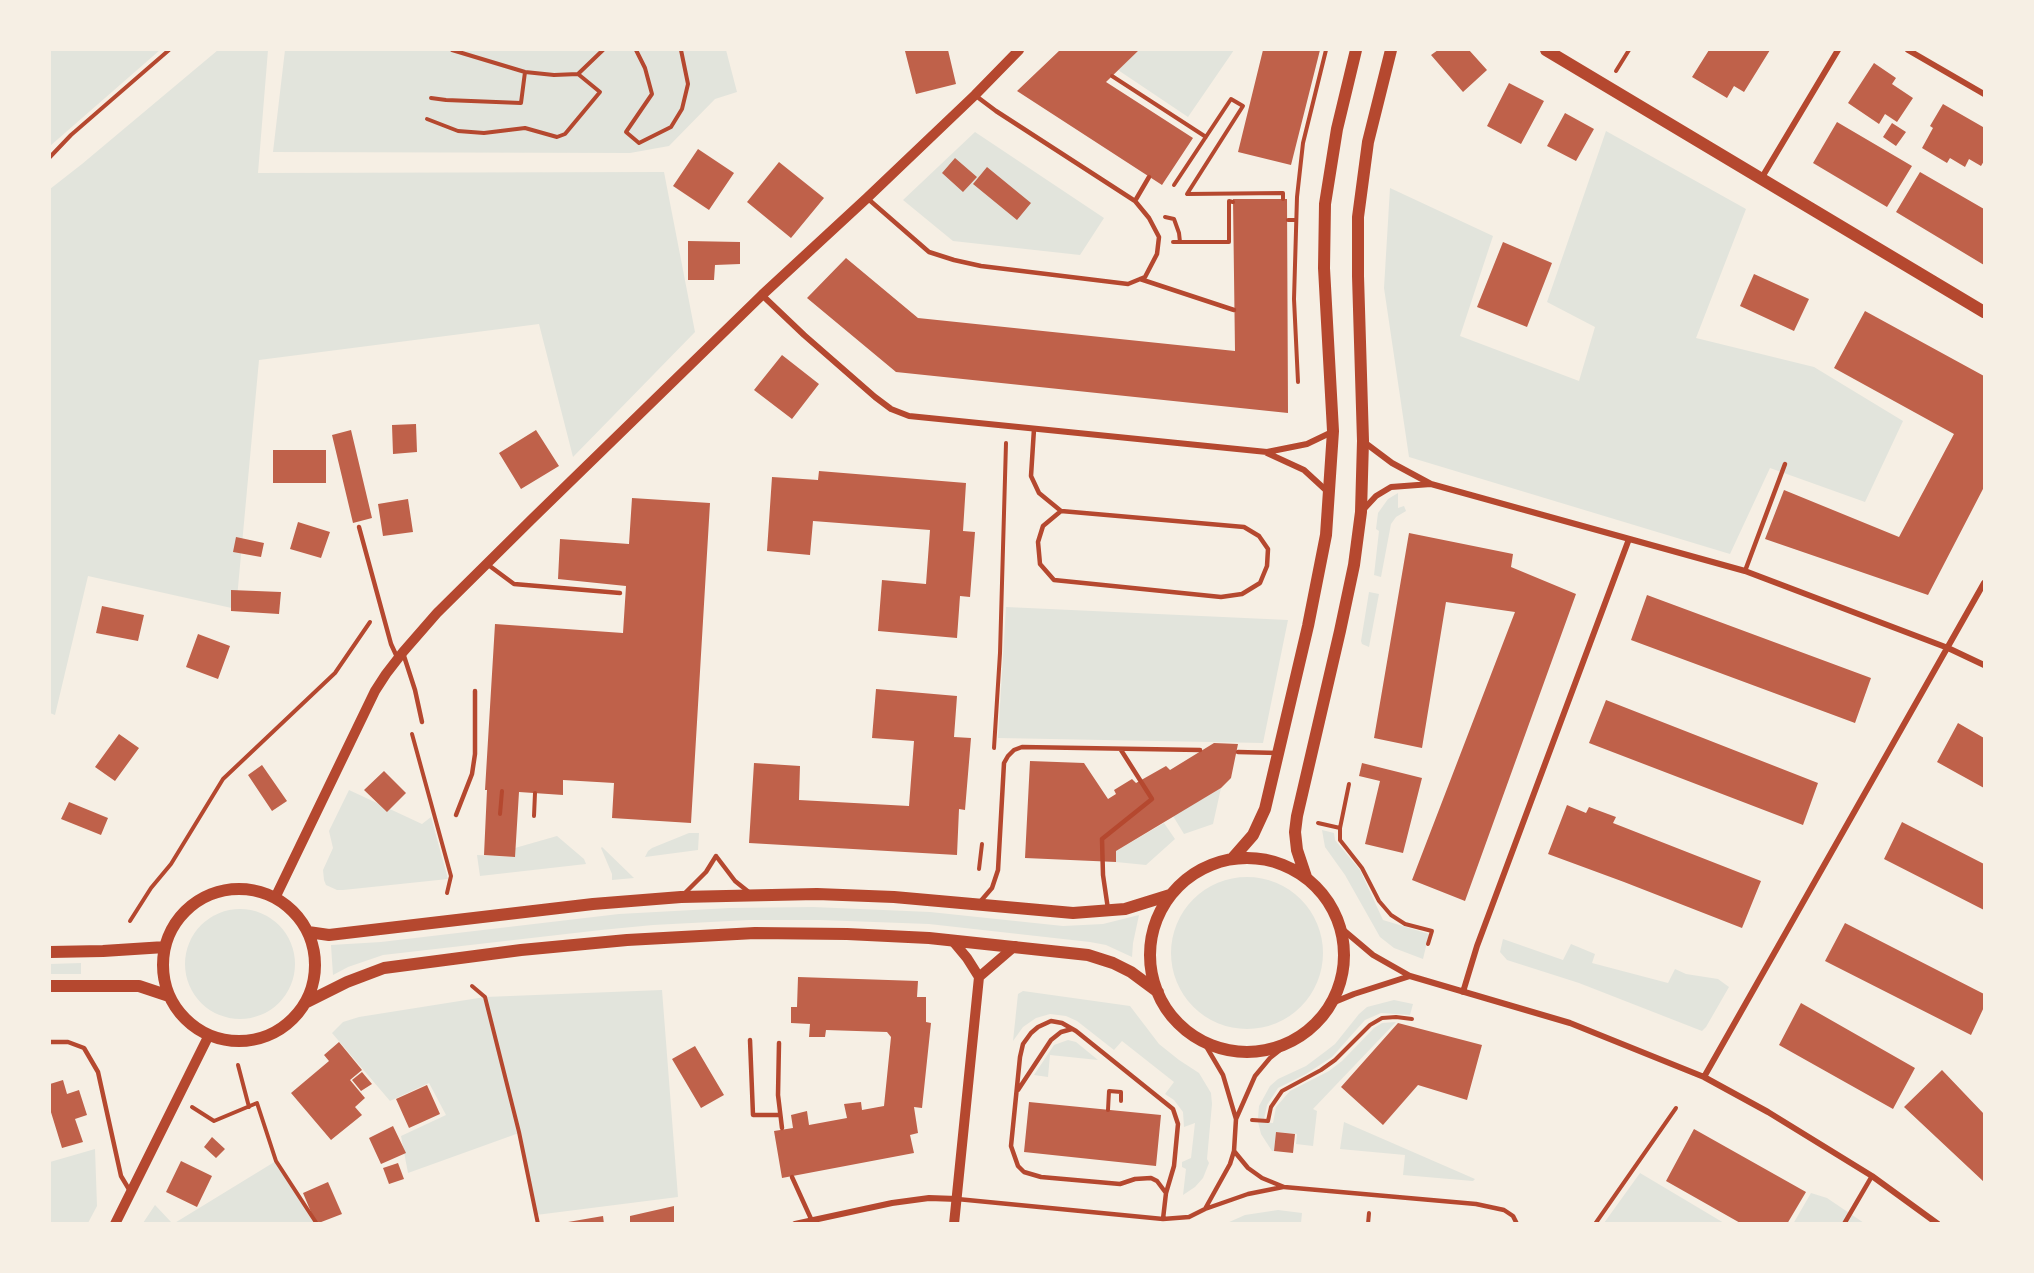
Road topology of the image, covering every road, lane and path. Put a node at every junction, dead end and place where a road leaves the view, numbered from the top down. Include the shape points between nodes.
1 (169, 50) edge
2 (452, 50) edge
3 (603, 50) edge
4 (636, 50) edge
5 (681, 50) edge
6 (1019, 50) edge
7 (1326, 50) edge
8 (1356, 50) edge
9 (1391, 50) edge
10 (1546, 50) edge
11 (1629, 50) edge
12 (1838, 50) edge
13 (1908, 50) edge
14 (1616, 71) dead end
15 (525, 72) junction
16 (578, 74) junction
17 (1112, 75) dead end
18 (1984, 94) edge
19 (975, 95) junction
20 (431, 98) dead end
21 (427, 119) dead end
22 (1206, 137) junction
23 (50, 157) edge
24 (1149, 177) dead end
25 (1761, 179) junction
26 (1174, 185) dead end
27 (867, 198) junction
28 (1283, 199) dead end
29 (1135, 201) junction
30 (1233, 202) dead end
31 (1161, 211) dead end
32 (1288, 220) dead end
33 (1296, 220) junction
34 (1158, 242) junction
35 (1180, 242) junction
36 (1140, 279) junction
37 (762, 295) junction
38 (1234, 310) dead end
39 (1984, 312) edge
40 (1298, 382) dead end
41 (1034, 429) junction
42 (1333, 431) junction
43 (1363, 441) junction
44 (1006, 442) dead end
45 (1267, 452) junction
46 (1785, 464) dead end
47 (1431, 484) junction
48 (1329, 493) junction
49 (1061, 511) junction
50 (1361, 512) junction
51 (359, 527) dead end
52 (1629, 539) junction
53 (487, 564) junction
54 (1745, 571) junction
55 (1984, 583) edge
56 (620, 593) dead end
57 (381, 607) junction
58 (1948, 648) junction
59 (400, 655) junction
60 (1984, 665) edge
61 (475, 691) dead end
62 (422, 722) dead end
63 (411, 729) dead end
64 (1121, 750) junction
65 (1200, 750) dead end
66 (1238, 752) dead end
67 (1278, 753) junction
68 (993, 754) dead end
69 (1349, 784) dead end
70 (502, 791) dead end
71 (535, 793) dead end
72 (500, 814) dead end
73 (456, 815) dead end
74 (534, 816) dead end
75 (1318, 823) dead end
76 (1340, 828) junction
77 (983, 834) dead end
78 (1232, 859) junction
79 (979, 868) dead end
80 (1306, 877) junction
81 (447, 893) dead end
82 (752, 895) junction
83 (1170, 895) junction
84 (681, 897) junction
85 (275, 898) junction
86 (978, 904) junction
87 (1108, 912) junction
88 (130, 921) dead end
89 (1341, 928) junction
90 (308, 932) junction
91 (952, 940) junction
92 (1428, 944) dead end
93 (1015, 946) junction
94 (165, 947) junction
95 (50, 952) edge
96 (1410, 976) junction
97 (979, 977) junction
98 (50, 986) edge
99 (472, 986) dead end
100 (1464, 992) junction
101 (1158, 993) junction
102 (169, 996) junction
103 (307, 1002) junction
104 (1332, 1003) junction
105 (1412, 1019) dead end
106 (1072, 1029) junction
107 (209, 1035) junction
108 (750, 1040) dead end
109 (1203, 1041) junction
110 (50, 1042) edge
111 (779, 1043) dead end
112 (1289, 1043) junction
113 (238, 1065) dead end
114 (1704, 1077) junction
115 (1016, 1091) junction
116 (1121, 1101) dead end
117 (189, 1104) dead end
118 (249, 1107) junction
119 (1676, 1108) dead end
120 (1108, 1110) dead end
121 (780, 1115) junction
122 (1236, 1119) junction
123 (1252, 1120) dead end
124 (782, 1128) dead end
125 (1234, 1151) junction
126 (1872, 1176) junction
127 (792, 1178) dead end
128 (1284, 1187) junction
129 (130, 1191) junction
130 (1166, 1193) junction
131 (957, 1199) junction
132 (1205, 1209) junction
133 (1369, 1213) dead end
134 (1163, 1219) junction
135 (812, 1221) junction
136 (115, 1224) edge
137 (317, 1224) edge
138 (538, 1224) edge
139 (795, 1224) edge
140 (954, 1224) edge
141 (1368, 1224) edge
142 (1517, 1224) edge
143 (1595, 1224) edge
144 (1844, 1224) edge
145 (1938, 1224) edge

1 - 23 path
2 - 15 path
3 - 16 path
4 - 5 path via 652,94 626,132 639,143 671,127 682,109 688,84
6 - 19 street
7 - 33 path via 1303,143
8 - 42 main road via 1337,129 1325,204 1324,268
9 - 43 main road via 1368,142 1358,218
10 - 25 main road
11 - 14 path
12 - 25 street
13 - 18 street
15 - 16 path
15 - 20 path via 521,103
16 - 21 path via 600,92 565,134 557,137 525,128 484,133 458,131
17 - 22 path
19 - 27 street
19 - 29 lane
22 - 26 path
22 - 28 path via 1231,99 1243,106 1187,194 1283,194
24 - 29 lane
25 - 39 main road
27 - 36 lane via 929,252 954,260 1128,284
27 - 37 street
29 - 34 lane via 1149,218
30 - 35 path via 1229,201 1229,242
31 - 35 path via 1164,217 1174,219
32 - 33 path
33 - 40 path
34 - 35 path
34 - 36 lane via 1157,254 1145,277
36 - 38 lane
37 - 41 street via 891,409 909,416
37 - 53 street
41 - 45 street
41 - 49 lane via 1031,476 1039,493
42 - 45 street via 1307,444
42 - 48 main road
43 - 47 street via 1392,463
43 - 50 main road
44 - 68 path
45 - 48 street via 1304,470
46 - 54 lane
47 - 50 street via 1392,488 1376,496
47 - 52 street
48 - 67 main road via 1319,573
49 - 49 lane via 1043,526 1038,542 1040,564 1054,580 1221,597 1242,594 1260,583 1267,566 1268,549 1259,536 1244,527
50 - 80 main road via 1354,565 1297,816 1297,850
51 - 57 lane
52 - 54 street
52 - 100 street via 1477,946
53 - 56 lane via 514,584
53 - 59 street
54 - 58 street
55 - 58 street
57 - 59 lane via 391,644
57 - 88 path via 335,673 223,778 171,864
58 - 60 street
58 - 114 street
59 - 62 lane via 415,690
59 - 85 street via 375,691
61 - 73 lane via 472,774
63 - 81 path via 451,876
64 - 65 lane
64 - 86 lane via 1022,747 1008,756 1004,763 998,870 992,888
64 - 87 lane via 1152,800 1102,839
66 - 67 lane
67 - 78 main road via 1265,809 1253,835
69 - 76 path
70 - 72 path
71 - 74 path
75 - 76 path
76 - 92 path via 1343,847 1362,868 1379,901 1405,924 1432,931
77 - 79 path
78 - 80 main road via 1280,863
78 - 83 main road via 1194,874
80 - 89 main road via 1333,907
82 - 84 main road
82 - 84 lane via 716,856
82 - 86 main road via 817,894
83 - 87 main road
83 - 101 main road via 1151,942 1150,959
84 - 90 main road via 329,935
85 - 90 main road via 300,918
85 - 94 main road via 257,891 217,892 184,913
86 - 87 main road via 1073,913
89 - 96 street via 1373,955
89 - 104 main road via 1344,967
90 - 103 main road via 315,955 315,979
91 - 93 main road
91 - 97 street
91 - 103 main road via 755,933 627,939 384,968
93 - 97 street
93 - 101 main road via 1088,955 1113,963
94 - 95 main road
94 - 102 main road via 163,969
96 - 100 street
96 - 104 street
97 - 131 street
98 - 102 main road via 139,986
99 - 138 path via 485,997
100 - 114 street via 1570,1023
101 - 109 main road via 1176,1021
102 - 107 main road via 191,1024
103 - 107 main road via 293,1020 254,1041 231,1041
104 - 112 main road via 1314,1026
105 - 123 path via 1382,1018 1370,1025 1335,1060 1282,1091 1270,1107 1268,1120
106 - 115 lane via 1051,1040
106 - 115 lane via 1051,1022 1031,1033 1023,1044
106 - 130 lane via 1173,1109 1178,1124 1174,1166
107 - 129 street
108 - 121 lane via 753,1115
109 - 112 main road via 1246,1052
109 - 122 lane via 1223,1075
110 - 129 lane via 68,1042 84,1048 98,1072 121,1176
111 - 121 lane
112 - 122 lane via 1255,1076
113 - 118 path
114 - 126 street
115 - 130 lane via 1011,1146 1023,1172 1120,1184 1151,1178
116 - 120 path via 1121,1092 1109,1091
117 - 118 path via 214,1121
118 - 137 path via 257,1103 276,1161
119 - 143 path
121 - 124 lane
122 - 125 lane
125 - 128 lane via 1248,1168
125 - 132 lane
126 - 144 lane
126 - 145 street
127 - 135 lane
128 - 132 lane
128 - 142 lane via 1476,1204 1504,1210
129 - 136 street
130 - 134 lane
131 - 134 lane
131 - 135 street via 892,1203
131 - 140 street
132 - 134 lane via 1189,1217
133 - 141 path
135 - 139 street

